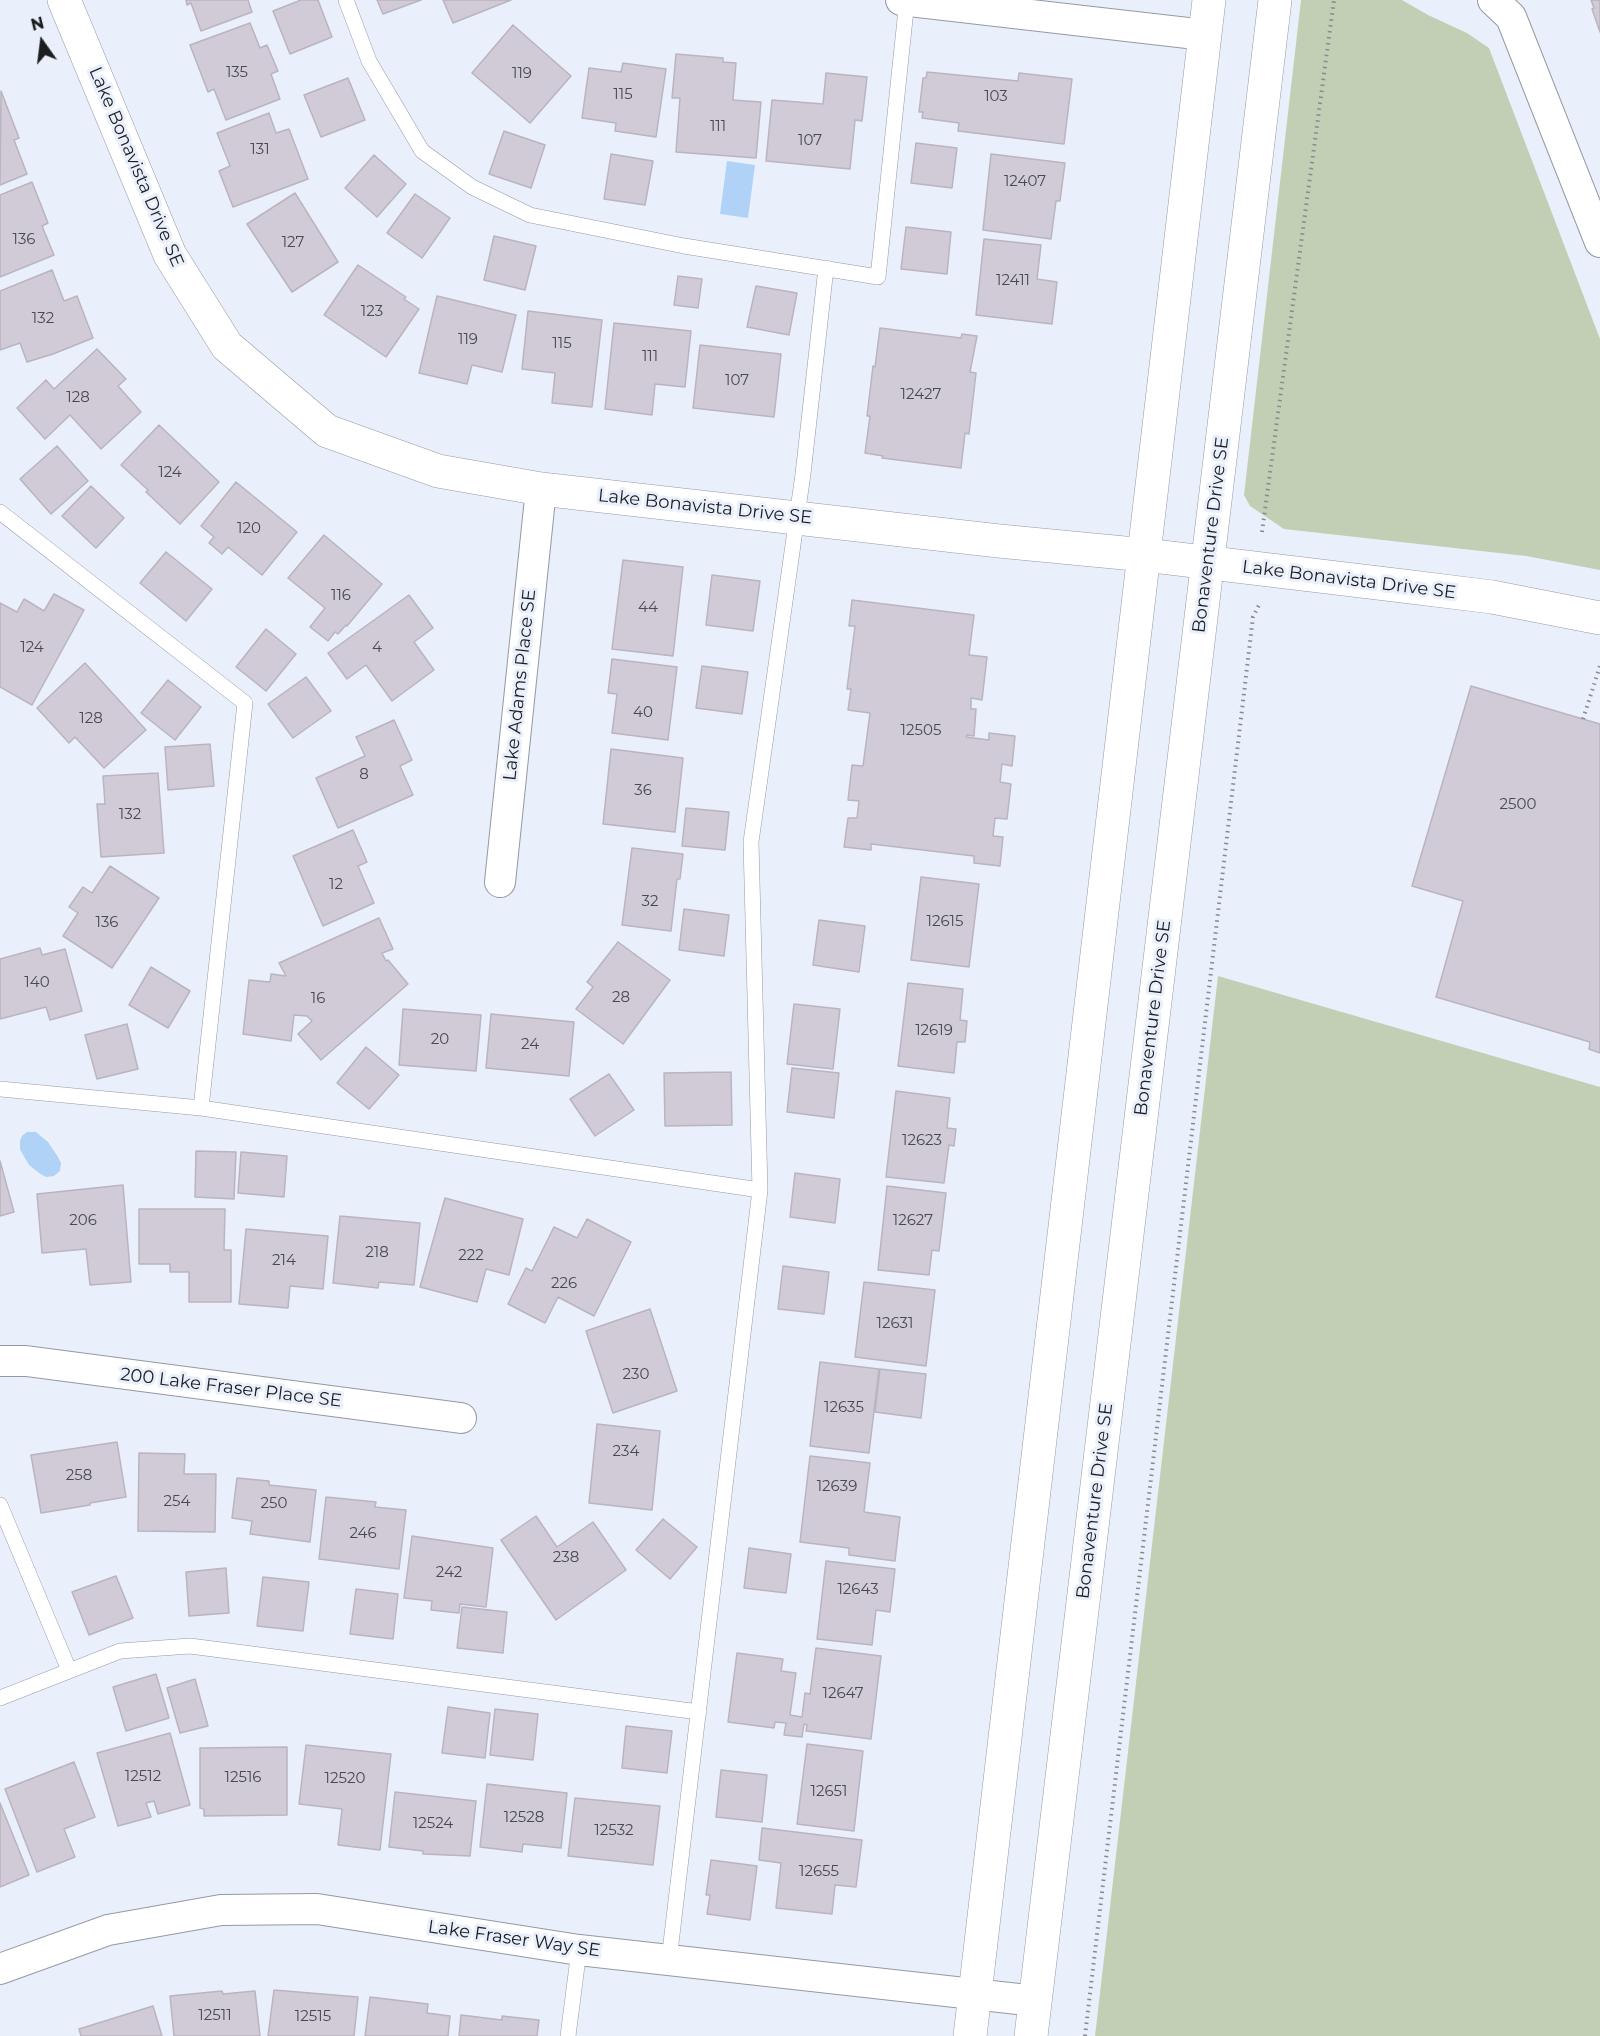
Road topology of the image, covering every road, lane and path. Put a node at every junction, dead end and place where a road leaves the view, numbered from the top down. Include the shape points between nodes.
1 (64, 0) edge
2 (346, 0) edge
3 (901, 0) edge
4 (907, 0) edge
5 (1209, 0) edge
6 (1275, 0) edge
7 (1334, 0) edge
8 (1493, 0) edge
9 (1204, 35) junction
10 (1600, 243) edge
11 (826, 268) junction
12 (541, 489) junction
13 (0, 512) edge
14 (797, 518) junction
15 (1262, 532) dead end
16 (1145, 555) junction
17 (1207, 564) junction
18 (1260, 604) dead end
19 (1600, 618) edge
20 (1600, 666) edge
21 (1583, 719) dead end
22 (500, 882) dead end
23 (0, 1089) edge
24 (201, 1108) junction
25 (760, 1190) junction
26 (0, 1361) edge
27 (461, 1418) dead end
28 (0, 1505) edge
29 (69, 1670) junction
30 (0, 1698) edge
31 (699, 1712) junction
32 (579, 1950) junction
33 (669, 1960) junction
34 (0, 1969) edge
35 (975, 1994) junction
36 (1036, 2001) junction
37 (568, 2036) edge
38 (970, 2036) edge
39 (1032, 2036) edge
40 (1085, 2036) edge

1 - 12 street, Lake Bonavista Drive SE via 170,255 227,346 327,431 438,471
2 - 11 lane via 369,61 422,151 472,187 530,215 684,246
3 - 4 street
4 - 9 street
4 - 11 lane via 878,277
5 - 9 street
6 - 17 street, Bonaventure Drive SE
7 - 15 path
8 - 10 street via 1511,17
9 - 16 street
11 - 14 lane
12 - 14 street, Lake Bonavista Drive SE
12 - 22 street, Lake Adams Place SE
13 - 24 lane via 244,703
14 - 16 street, Lake Bonavista Drive SE
14 - 25 lane via 751,842
16 - 17 street, Lake Bonavista Drive SE
16 - 35 street
17 - 19 street, Lake Bonavista Drive SE via 1492,597
17 - 36 street, Bonaventure Drive SE
18 - 40 path via 1253,617
20 - 21 path
23 - 24 lane
24 - 25 lane
25 - 31 lane
26 - 27 street, 200 Lake Fraser Place SE via 26,1361
28 - 29 lane
29 - 30 lane
29 - 31 lane via 120,1651 190,1646
31 - 33 lane
32 - 33 street, Lake Fraser Way SE
32 - 34 street, Lake Fraser Way SE via 317,1909 220,1910 108,1930
32 - 37 lane
33 - 35 street, Lake Fraser Way SE
35 - 36 street, Lake Fraser Way SE
35 - 38 street
36 - 39 street, Bonaventure Drive SE

